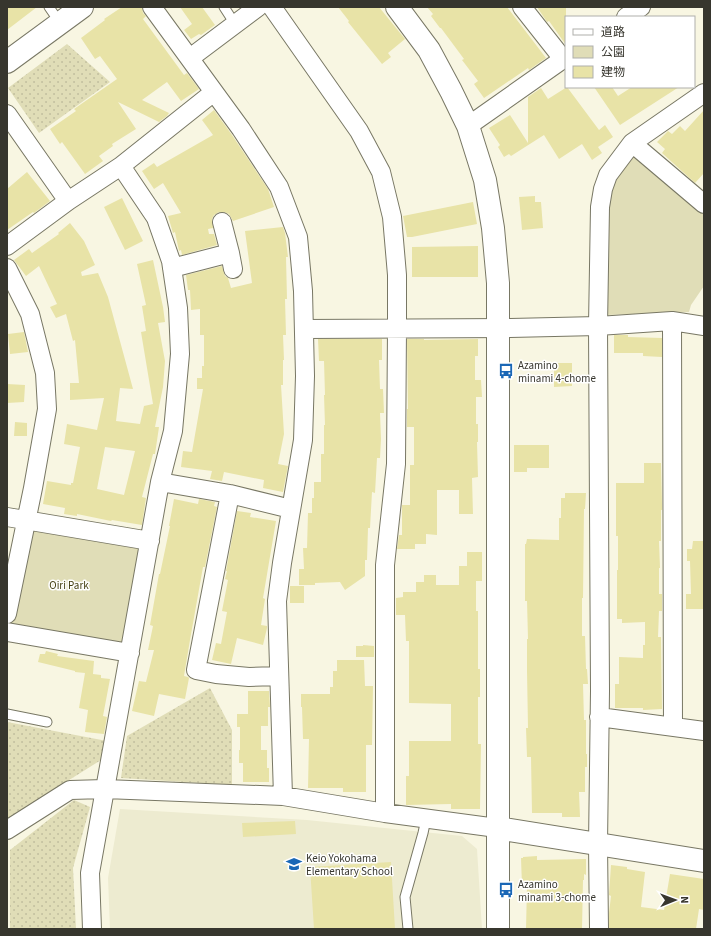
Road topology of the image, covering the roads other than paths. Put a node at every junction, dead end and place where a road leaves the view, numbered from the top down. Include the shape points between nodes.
1 (82, 7) edge
2 (152, 7) edge
3 (224, 7) edge
4 (258, 7) edge
5 (272, 7) edge
6 (397, 7) edge
7 (522, 7) edge
8 (641, 7) edge
9 (54, 15) edge
10 (628, 16) edge
11 (235, 24) junction
12 (190, 58) junction
13 (564, 58) edge
14 (7, 62) edge
15 (214, 92) junction
16 (704, 93) edge
17 (7, 114) edge
18 (468, 126) junction
19 (632, 142) junction
20 (121, 166) junction
21 (68, 201) junction
22 (704, 204) edge
23 (222, 222) dead end
24 (7, 246) edge
25 (7, 268) edge
26 (172, 268) junction
27 (672, 321) junction
28 (598, 326) junction
29 (704, 326) edge
30 (397, 328) junction
31 (304, 329) junction
32 (497, 329) junction
33 (160, 482) junction
34 (230, 494) junction
35 (291, 508) junction
36 (7, 516) edge
37 (26, 520) junction
38 (150, 542) junction
39 (7, 614) edge
40 (7, 632) edge
41 (130, 653) junction
42 (280, 676) junction
43 (7, 714) edge
44 (599, 717) junction
45 (47, 722) dead end
46 (673, 726) junction
47 (704, 730) edge
48 (105, 789) junction
49 (283, 796) junction
50 (385, 813) junction
51 (426, 819) junction
52 (497, 828) junction
53 (7, 830) edge
54 (598, 845) junction
55 (704, 861) edge
56 (92, 929) edge
57 (408, 929) edge
58 (498, 929) edge
59 (599, 929) edge

1 - 9 street
2 - 12 street
3 - 11 lane
4 - 11 street
5 - 30 street via 359,131 381,172 392,217 397,275
6 - 18 street via 429,50
7 - 13 street
8 - 10 street
9 - 14 street
11 - 12 street
12 - 15 street
13 - 18 street
15 - 20 street
15 - 31 street via 279,188 298,237
16 - 19 street
17 - 21 street
18 - 32 street via 485,180 494,228 498,283
19 - 22 street
19 - 28 street via 608,175 601,201
20 - 21 street
20 - 26 street via 156,218
21 - 24 street
23 - 26 street via 232,261
25 - 37 street via 30,314 45,373 47,409
26 - 33 street via 178,308 180,354 173,430
27 - 28 street
27 - 29 street
27 - 46 street
28 - 32 street
28 - 44 street
30 - 31 street
30 - 32 street
30 - 50 street via 396,464 385,565
31 - 35 street via 302,440
32 - 52 street
33 - 34 street
33 - 38 street
34 - 35 street
34 - 42 street via 196,670 249,677
35 - 42 street via 277,601
36 - 37 street
37 - 38 street
37 - 39 street
38 - 41 street
40 - 41 street
41 - 48 street
42 - 49 street
43 - 45 lane
44 - 46 street
44 - 54 street
46 - 47 street
48 - 49 street
48 - 53 street via 70,790
48 - 56 street via 90,873
49 - 50 street
50 - 51 street
51 - 52 street
51 - 57 lane via 405,897
52 - 54 street
52 - 58 street
54 - 55 street
54 - 59 street

